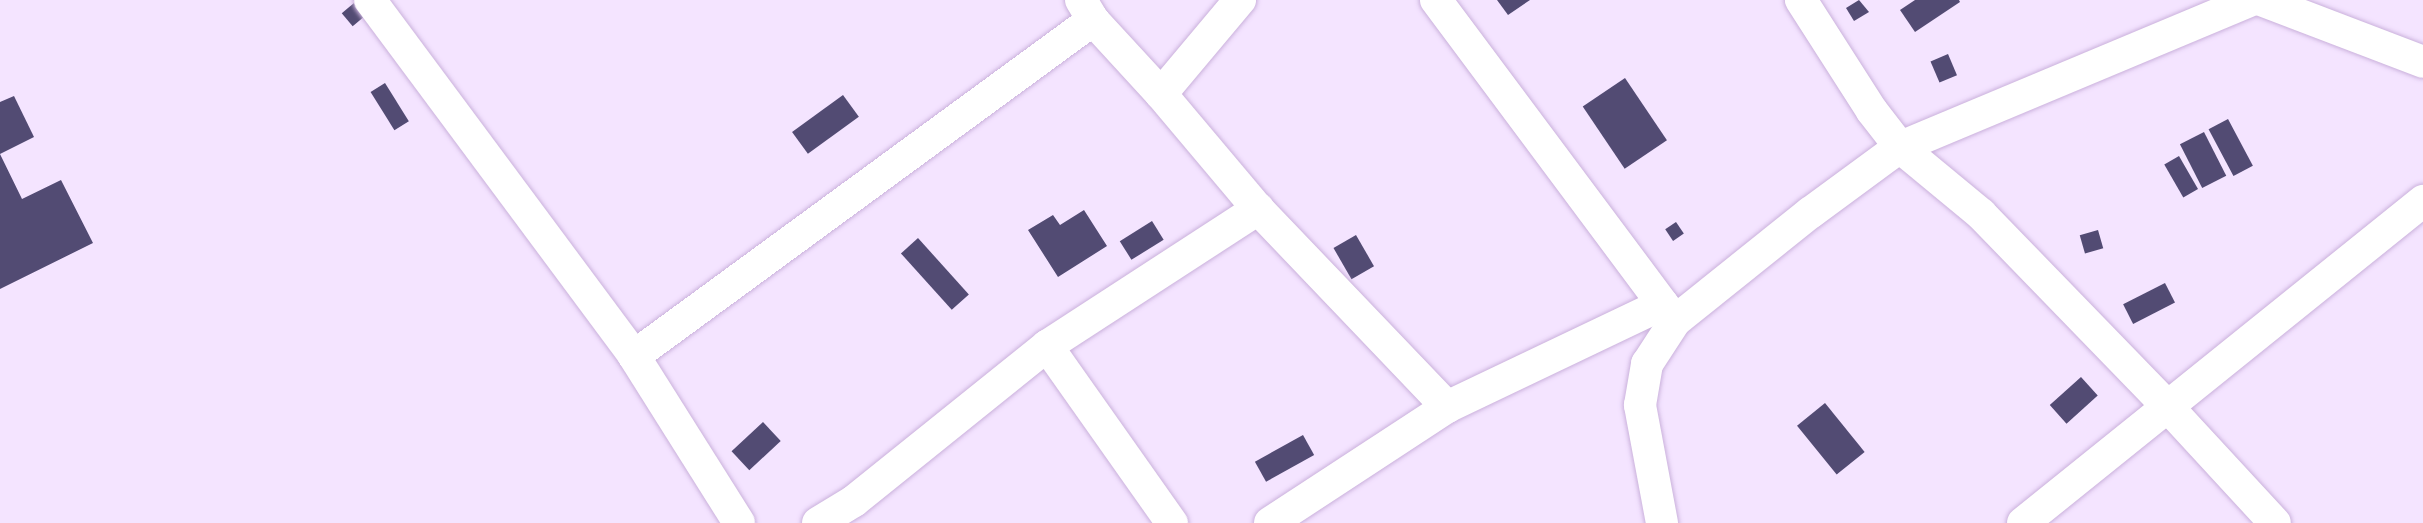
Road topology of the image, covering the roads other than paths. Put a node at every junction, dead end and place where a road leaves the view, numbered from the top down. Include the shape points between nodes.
1 (370, 0) edge
2 (1240, 0) edge
3 (1436, 0) edge
4 (1801, 0) edge
5 (2252, 0) edge
6 (2261, 0) edge
7 (1087, 10) edge
8 (2423, 62) edge
9 (1161, 94) junction
10 (1900, 147) junction
11 (2423, 201) edge
12 (1258, 209) junction
13 (1669, 312) junction
14 (1047, 346) junction
15 (634, 356) junction
16 (2167, 406) junction
17 (1447, 407) junction
18 (862, 512) edge
19 (739, 523) edge
20 (818, 523) edge
21 (1172, 523) edge
22 (1270, 523) edge
23 (1662, 523) edge
24 (2023, 523) edge
25 (2275, 523) edge

1 - 15 street
2 - 9 street
3 - 13 street
4 - 10 street via 1872,111
5 - 10 street
6 - 8 street
7 - 9 street
7 - 15 street
9 - 12 street
10 - 13 street
10 - 16 street via 1981,214
11 - 16 street
12 - 14 street
12 - 17 street
13 - 17 street
13 - 23 street via 1647,364 1640,405
14 - 18 street
14 - 21 street
15 - 19 street
16 - 24 street
16 - 25 street
17 - 22 street
18 - 20 street

